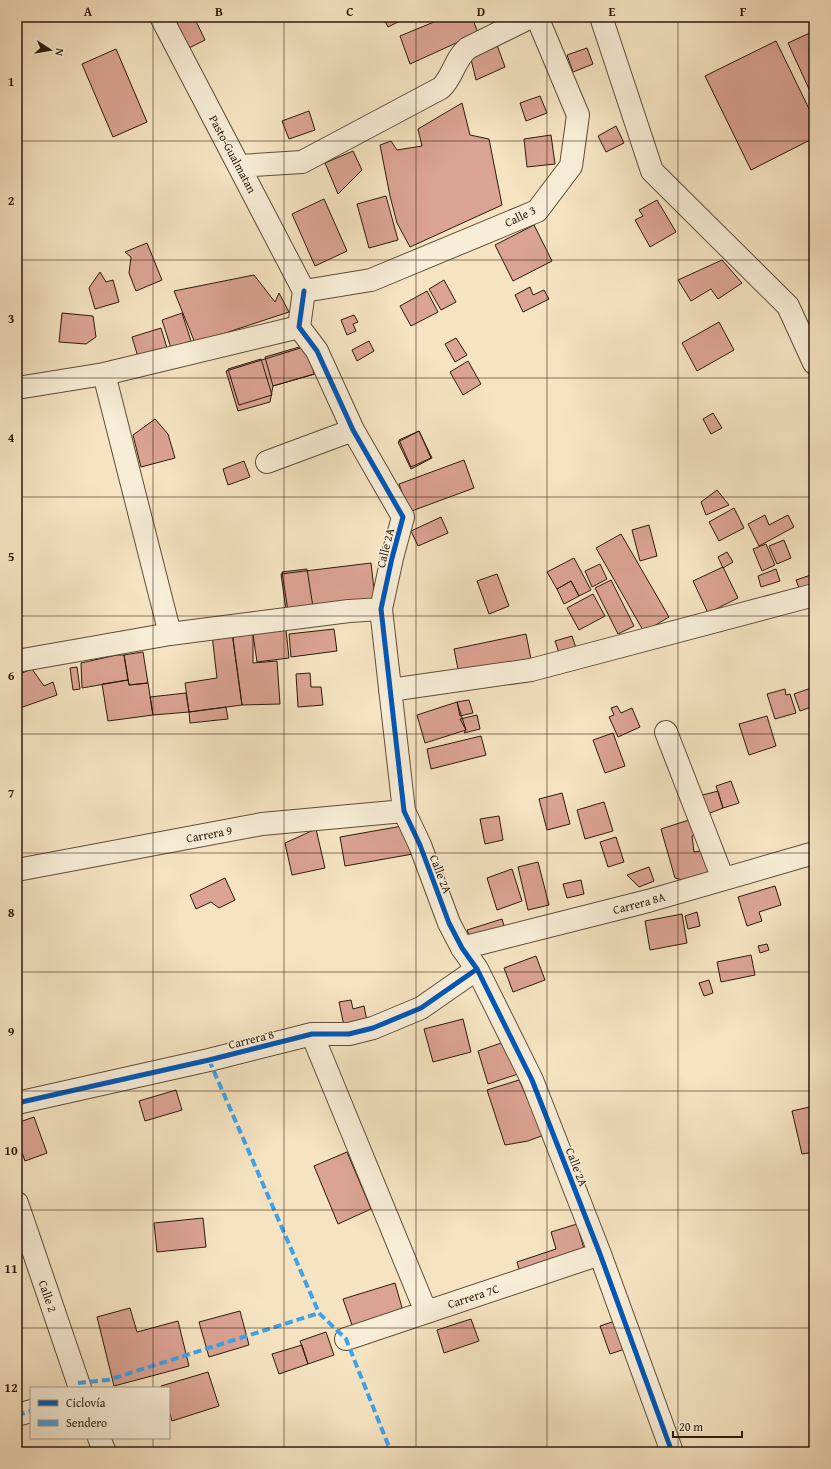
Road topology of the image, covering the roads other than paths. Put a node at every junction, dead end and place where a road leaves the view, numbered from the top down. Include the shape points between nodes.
1 (161, 17) edge
2 (531, 17) edge
3 (537, 17) edge
4 (601, 17) edge
5 (240, 166) junction
6 (304, 291) junction
7 (299, 327) junction
8 (814, 363) edge
9 (104, 374) junction
10 (17, 388) edge
11 (353, 430) junction
12 (267, 462) dead end
13 (814, 595) edge
14 (381, 609) junction
15 (170, 634) junction
16 (17, 661) edge
17 (390, 690) junction
18 (666, 732) dead end
19 (404, 811) junction
20 (814, 853) edge
21 (17, 870) edge
22 (723, 878) junction
23 (462, 948) junction
24 (477, 969) junction
25 (312, 1034) junction
26 (17, 1103) edge
27 (17, 1203) edge
28 (600, 1254) junction
29 (426, 1312) junction
30 (346, 1339) dead end
31 (80, 1387) edge
32 (30, 1411) edge
33 (17, 1415) edge
34 (99, 1439) edge
35 (105, 1452) edge
36 (672, 1452) edge

1 - 5 street, Pasto-Gualmatan
2 - 5 street via 462,52 447,82 441,88 302,162
3 - 6 street, Calle 3 via 578,115 571,166 537,211 371,280
4 - 8 street via 652,171 788,306
5 - 6 street, Pasto-Gualmatan
6 - 7 street
7 - 9 street
7 - 11 street, Calle 2A via 317,351
9 - 10 street
9 - 15 street
11 - 12 street
11 - 14 street, Calle 2A via 403,517
13 - 17 street via 531,670
14 - 15 street
14 - 17 street, Calle 2A
15 - 16 street
17 - 19 street, Calle 2A
18 - 22 street
19 - 21 street, Carrera 9 via 262,824
19 - 23 street, Calle 2A via 420,845 449,923
20 - 22 street, Carrera 8A
22 - 23 street, Carrera 8A via 648,901
23 - 24 street, Calle 2A
24 - 25 street, Carrera 8 via 421,1008 372,1028 349,1034
24 - 28 street, Calle 2A via 532,1080
25 - 26 street, Carrera 8
25 - 29 street
27 - 31 street, Calle 2
28 - 29 street, Carrera 7C
28 - 36 street, Calle 2A
29 - 30 street, Carrera 7C
32 - 33 street
34 - 35 street

